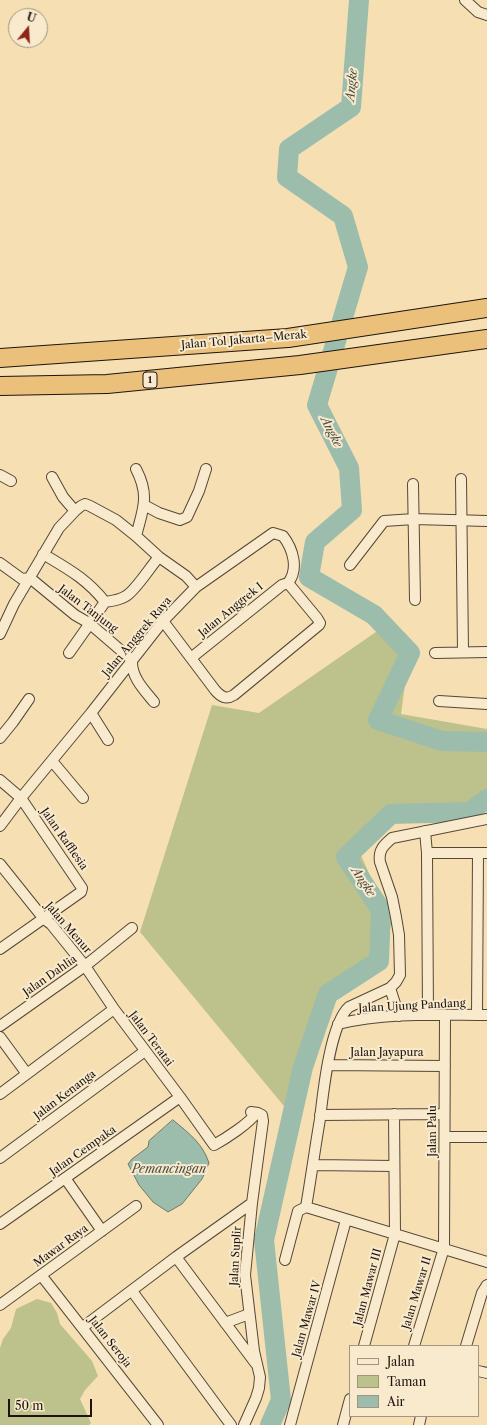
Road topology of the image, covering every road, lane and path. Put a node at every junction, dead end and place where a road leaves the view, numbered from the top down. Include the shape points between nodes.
1 (465, 0) edge
2 (487, 15) edge
3 (487, 308) edge
4 (487, 339) edge
5 (0, 358) edge
6 (0, 386) edge
7 (136, 469) dead end
8 (206, 469) dead end
9 (0, 475) edge
10 (52, 478) dead end
11 (461, 479) dead end
12 (11, 481) dead end
13 (412, 484) dead end
14 (144, 505) junction
15 (75, 512) junction
16 (414, 519) junction
17 (462, 521) junction
18 (487, 521) edge
19 (136, 536) junction
20 (43, 554) junction
21 (159, 557) junction
22 (0, 563) edge
23 (350, 565) dead end
24 (30, 578) junction
25 (288, 583) junction
26 (196, 586) junction
27 (415, 600) dead end
28 (105, 602) junction
29 (163, 621) junction
30 (89, 623) junction
31 (0, 634) edge
32 (463, 652) junction
33 (487, 652) edge
34 (69, 653) dead end
35 (434, 653) dead end
36 (191, 658) junction
37 (132, 660) junction
38 (29, 699) dead end
39 (439, 701) dead end
40 (154, 702) dead end
41 (487, 704) edge
42 (91, 713) junction
43 (0, 738) edge
44 (108, 740) dead end
45 (52, 761) junction
46 (0, 780) edge
47 (20, 798) junction
48 (83, 798) dead end
49 (487, 819) edge
50 (0, 826) edge
51 (426, 831) junction
52 (427, 853) junction
53 (482, 853) edge
54 (0, 864) edge
55 (44, 919) junction
56 (132, 928) dead end
57 (0, 950) edge
58 (85, 966) junction
59 (390, 988) junction
60 (114, 1009) junction
61 (428, 1015) junction
62 (445, 1015) junction
63 (482, 1015) edge
64 (400, 1016) junction
65 (338, 1024) junction
66 (0, 1026) edge
67 (0, 1037) edge
68 (145, 1051) junction
69 (328, 1065) junction
70 (445, 1066) junction
71 (27, 1074) junction
72 (0, 1094) edge
73 (180, 1097) junction
74 (394, 1114) junction
75 (444, 1114) junction
76 (320, 1115) junction
77 (444, 1137) junction
78 (487, 1137) edge
79 (212, 1143) joint
80 (0, 1158) edge
81 (312, 1165) junction
82 (394, 1166) junction
83 (65, 1178) junction
84 (252, 1203) junction
85 (136, 1206) dead end
86 (306, 1207) junction
87 (346, 1220) junction
88 (0, 1224) edge
89 (102, 1231) junction
90 (395, 1234) junction
91 (444, 1248) junction
92 (176, 1256) junction
93 (285, 1260) dead end
94 (487, 1262) edge
95 (41, 1275) junction
96 (487, 1285) edge
97 (132, 1291) junction
98 (0, 1305) edge
99 (249, 1314) junction
100 (225, 1323) junction
101 (83, 1327) junction
102 (364, 1345) edge
103 (414, 1345) edge
104 (466, 1345) edge
105 (257, 1366) junction
106 (349, 1403) edge
107 (153, 1423) edge
108 (231, 1425) edge
109 (244, 1425) edge
110 (290, 1425) edge
111 (343, 1425) edge

1 - 2 street via 478,12
3 - 5 highway, Jalan Tol Jakarta–Merak via 288,338
4 - 6 highway, 1 via 300,365 107,384
7 - 14 street via 143,481
8 - 14 street via 187,517 180,520
9 - 12 street
10 - 15 street
11 - 17 street
13 - 16 street
14 - 19 street
15 - 19 street via 85,504 116,520
15 - 20 street via 60,528
16 - 17 street
16 - 23 street via 382,522
16 - 27 street
17 - 18 street
17 - 32 street
19 - 21 street
20 - 24 street
20 - 28 street via 95,588
21 - 26 street
21 - 28 street via 127,596
22 - 24 street via 22,579
24 - 30 street, Jalan Tanjung via 75,615
24 - 31 street
25 - 26 street, Jalan Anggrek Raya via 293,573 292,552 283,536 273,533
25 - 36 street, Jalan Anggrek I via 282,584
25 - 36 street via 320,623 234,695 226,698 219,694
26 - 29 street, Jalan Anggrek Raya
28 - 30 street
29 - 36 street
29 - 37 street, Jalan Anggrek Raya
30 - 34 street
30 - 37 street, Jalan Tanjung
32 - 33 street
32 - 35 street
37 - 40 street via 133,672
37 - 42 street, Jalan Anggrek Raya
38 - 43 street
39 - 41 street
42 - 44 street
42 - 45 street, Jalan Anggrek Raya
45 - 47 street, Jalan Anggrek Raya
45 - 48 street
46 - 47 street, Jalan Rafflesia
47 - 50 street, Jalan Anggrek Raya
47 - 55 street, Jalan Rafflesia via 82,887 81,892
49 - 51 street
51 - 52 street
51 - 59 street via 392,838 381,849 379,856 392,897 399,935 400,975
52 - 53 street
52 - 61 street
53 - 63 street
54 - 55 street, Jalan Menur
55 - 57 street, Jalan Rafflesia
55 - 58 street, Jalan Menur
56 - 58 street, Jalan Dahlia
58 - 60 street, Jalan Menur
58 - 66 street, Jalan Dahlia
59 - 64 street
59 - 65 street via 348,1007
60 - 68 street, Jalan Teratai
60 - 71 street, Jalan Teratai
61 - 62 street, Jalan Ujung Pandang
61 - 64 street, Jalan Ujung Pandang
62 - 63 street, Jalan Ujung Pandang
62 - 70 street, Jalan Palu
64 - 65 street, Jalan Ujung Pandang via 361,1019
65 - 69 street
67 - 71 street
68 - 73 street, Jalan Teratai
68 - 80 street, Jalan Kenanga
69 - 70 street, Jalan Jayapura
69 - 76 street
70 - 75 street, Jalan Palu
71 - 72 street, Jalan Teratai
73 - 79 street, Jalan Teratai
73 - 83 street, Jalan Cempaka
74 - 75 street
74 - 76 street
74 - 82 street, Jalan Mawar III
75 - 77 street, Jalan Palu
76 - 81 street
77 - 78 street
77 - 91 street, Jalan Palu
79 - 84 street, Jalan Suplir via 249,1113 256,1112 262,1115
81 - 82 street
81 - 86 street
82 - 90 street, Jalan Mawar III
83 - 88 street, Jalan Cempaka
83 - 89 street
84 - 92 street
84 - 99 street, Jalan Suplir via 245,1275
85 - 89 street, Mawar Raya
86 - 87 street
86 - 93 street via 298,1211
87 - 90 street
87 - 110 street, Jalan Mawar IV
89 - 95 street, Mawar Raya
90 - 91 street
90 - 102 street, Jalan Mawar III
91 - 94 street
91 - 103 street, Jalan Mawar II
92 - 97 street
92 - 100 street
95 - 98 street, Mawar Raya
95 - 101 street, Jalan Seroja
96 - 104 street via 482,1293
97 - 101 street
97 - 108 street
99 - 100 street
99 - 105 street, Jalan Suplir
100 - 105 street
101 - 107 street, Jalan Seroja
105 - 109 street, Jalan Suplir via 259,1388
106 - 111 street

